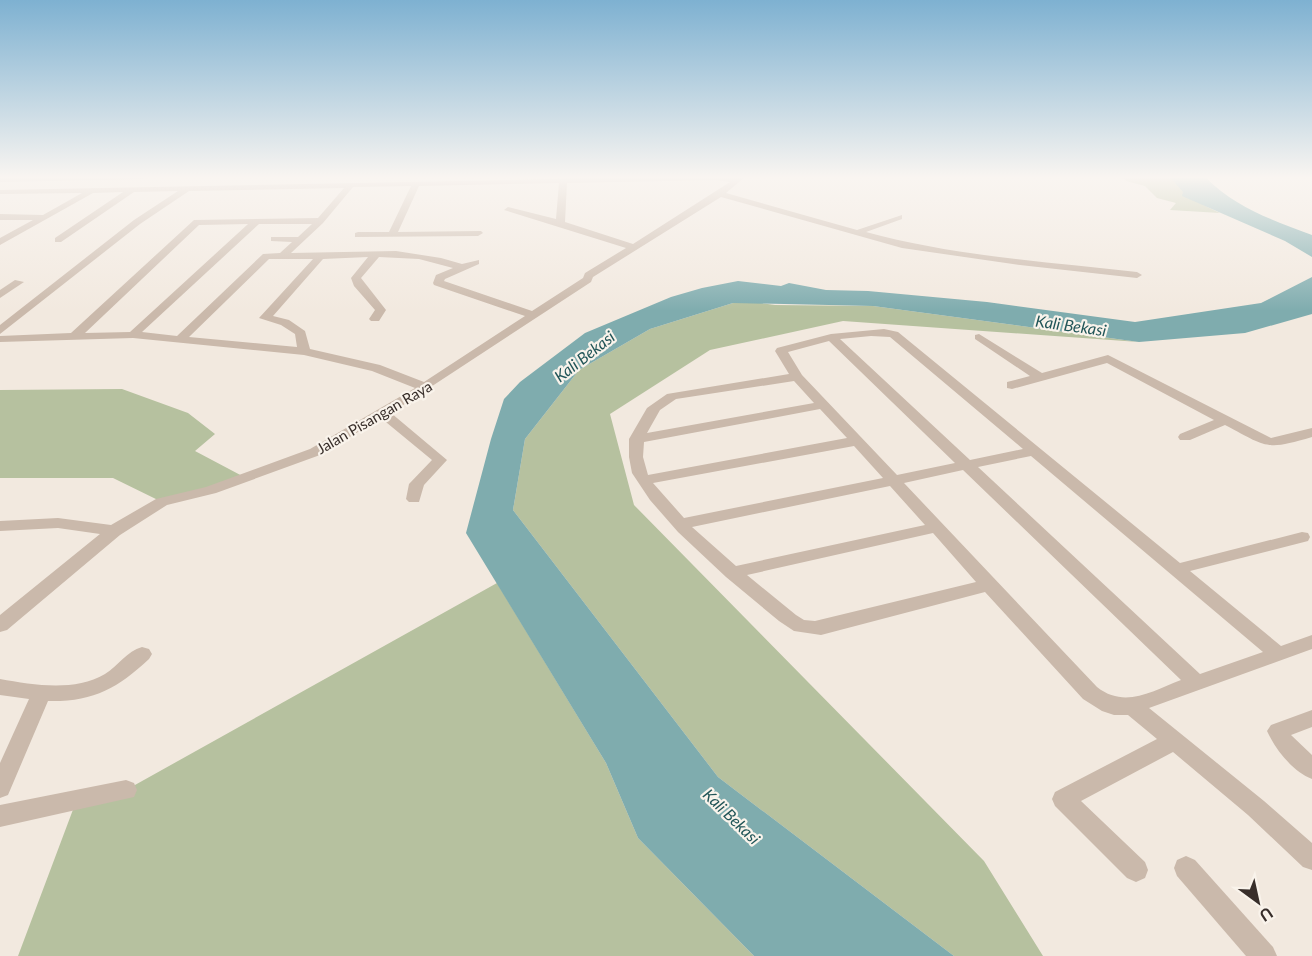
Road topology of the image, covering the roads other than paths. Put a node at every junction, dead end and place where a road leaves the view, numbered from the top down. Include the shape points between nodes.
1 (257, 221) edge
2 (320, 221) edge
3 (34, 222) edge
4 (85, 222) edge
5 (138, 222) edge
6 (220, 222) edge
7 (397, 222) edge
8 (554, 222) edge
9 (675, 222) edge
10 (816, 222) edge
11 (887, 222) edge
12 (560, 223) joint
13 (478, 233) dead end
14 (856, 233) junction
15 (392, 234) junction
16 (358, 235) dead end
17 (274, 239) dead end
18 (58, 240) dead end
19 (300, 240) junction
20 (1, 241) edge
21 (633, 247) junction
22 (375, 255) junction
23 (283, 256) junction
24 (318, 258) junction
25 (476, 262) dead end
26 (462, 268) junction
27 (1137, 275) dead end
28 (19, 282) dead end
29 (0, 296) edge
30 (532, 315) junction
31 (375, 319) dead end
32 (0, 331) edge
33 (133, 335) junction
34 (75, 336) junction
35 (831, 337) junction
36 (979, 337) dead end
37 (0, 339) edge
38 (178, 341) junction
39 (304, 351) junction
40 (797, 376) junction
41 (1041, 378) junction
42 (1012, 385) dead end
43 (425, 387) junction
44 (824, 405) junction
45 (383, 413) junction
46 (1225, 420) junction
47 (1312, 432) edge
48 (1185, 437) dead end
49 (636, 439) junction
50 (856, 441) junction
51 (1036, 452) junction
52 (966, 465) junction
53 (644, 480) junction
54 (893, 480) junction
55 (414, 499) dead end
56 (681, 524) junction
57 (0, 525) edge
58 (937, 526) junction
59 (114, 531) junction
60 (1302, 537) dead end
61 (1174, 570) junction
62 (732, 573) junction
63 (987, 585) junction
64 (0, 625) edge
65 (1312, 642) edge
66 (142, 654) dead end
67 (1278, 654) junction
68 (1196, 682) junction
69 (0, 687) edge
70 (41, 694) junction
71 (1132, 706) junction
72 (1312, 718) edge
73 (1174, 741) junction
74 (1312, 769) edge
75 (0, 788) edge
76 (126, 790) dead end
77 (0, 816) edge
78 (1312, 859) edge
79 (1186, 868) dead end
80 (1136, 870) dead end
81 (1264, 956) edge

1 - 33 street
2 - 19 street
3 - 20 street
4 - 18 street
5 - 32 street
6 - 34 street via 197,222
7 - 15 street
8 - 12 street
9 - 21 street, Jalan Pisangan Raya
10 - 14 street
11 - 14 street
12 - 21 street
13 - 15 street
14 - 27 street via 927,249
15 - 16 street
17 - 19 street
19 - 23 street
21 - 30 street, Jalan Pisangan Raya
22 - 24 street
22 - 26 street via 433,259
22 - 31 street via 356,278 381,310
23 - 24 street
23 - 38 street via 266,256
24 - 39 street via 265,318 296,329 302,336
25 - 26 street
26 - 30 street via 438,283
28 - 29 street
30 - 43 street, Jalan Pisangan Raya
33 - 34 street
33 - 38 street
34 - 37 street
35 - 40 street via 781,351
35 - 51 street via 894,334
35 - 52 street
36 - 41 street
38 - 39 street
39 - 43 street via 376,368
40 - 44 street
40 - 49 street via 665,399 654,407
41 - 42 street
41 - 46 street via 1113,360
43 - 45 street, Jalan Pisangan Raya
44 - 49 street
44 - 50 street
45 - 55 street via 440,460 418,482
45 - 59 street, Jalan Pisangan Raya via 293,461 211,490 162,502
46 - 47 street via 1271,442
46 - 48 street
49 - 53 street via 637,460
50 - 53 street
50 - 54 street
51 - 52 street
51 - 61 street
52 - 54 street
52 - 68 street
53 - 56 street
54 - 56 street
54 - 58 street
56 - 62 street
57 - 59 street via 58,523
58 - 62 street
58 - 63 street
59 - 64 street, Jalan Pisangan Raya
60 - 61 street
61 - 67 street
62 - 63 street via 792,621 813,628
63 - 71 street via 1097,699 1114,707
65 - 67 street
66 - 70 street via 112,680 84,690
67 - 68 street
68 - 71 street
69 - 70 street
70 - 75 street
71 - 73 street
72 - 74 street via 1278,731
73 - 78 street
73 - 80 street via 1063,799
76 - 77 street
79 - 81 street

